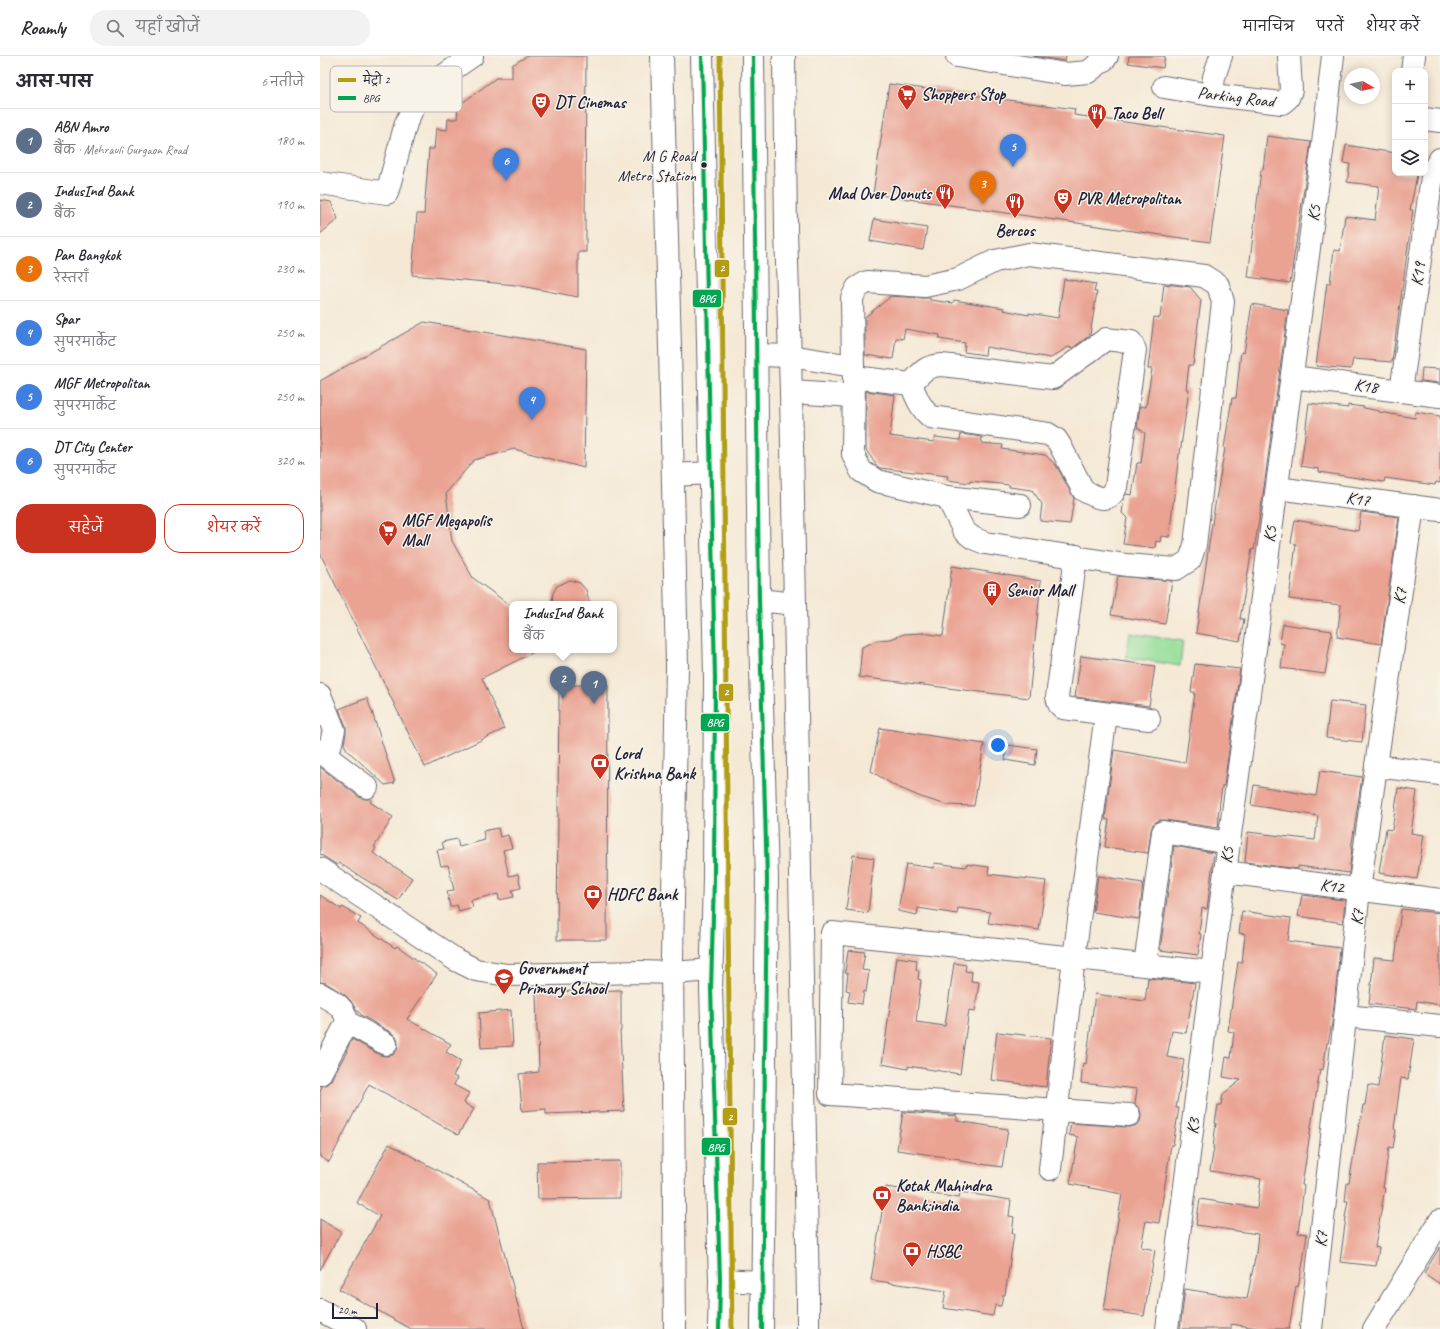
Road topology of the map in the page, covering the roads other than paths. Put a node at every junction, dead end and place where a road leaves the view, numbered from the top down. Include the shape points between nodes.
1 (472, 56) edge
2 (662, 56) edge
3 (702, 56) edge
4 (754, 56) edge
5 (784, 56) edge
6 (957, 56) edge
7 (1107, 56) edge
8 (1221, 56) edge
9 (1289, 56) edge
10 (1333, 56) edge
11 (1414, 56) edge
12 (458, 66) edge
13 (1412, 68) edge
14 (1164, 87) dead end
15 (1212, 95) junction
16 (411, 112) edge
17 (1428, 119) edge
18 (1440, 121) edge
19 (1440, 159) edge
20 (320, 183) edge
21 (756, 355) junction
22 (790, 356) junction
23 (1292, 377) junction
24 (853, 379) junction
25 (911, 384) junction
26 (1400, 391) junction
27 (791, 392) junction
28 (1440, 396) edge
29 (711, 473) junction
30 (673, 475) junction
31 (1277, 488) junction
32 (947, 497) junction
33 (1020, 505) dead end
34 (1413, 506) junction
35 (1440, 510) edge
36 (1076, 556) junction
37 (759, 600) junction
38 (795, 604) junction
39 (320, 695) edge
40 (1106, 714) junction
41 (1149, 719) dead end
42 (322, 753) edge
43 (1376, 766) junction
44 (1440, 774) edge
45 (367, 787) dead end
46 (1229, 843) junction
47 (320, 869) edge
48 (1225, 872) junction
49 (1360, 890) junction
50 (1440, 900) edge
51 (1218, 924) joint
52 (1074, 958) junction
53 (1145, 965) junction
54 (712, 970) junction
55 (1212, 972) junction
56 (672, 973) junction
57 (320, 994) edge
58 (1346, 1016) junction
59 (347, 1022) junction
60 (1440, 1026) edge
61 (386, 1044) dead end
62 (320, 1074) edge
63 (1056, 1110) junction
64 (1130, 1115) dead end
65 (1050, 1170) dead end
66 (1440, 1220) edge
67 (720, 1280) junction
68 (762, 1282) junction
69 (320, 1310) edge
70 (355, 1329) edge
71 (675, 1329) edge
72 (719, 1329) edge
73 (762, 1329) edge
74 (808, 1329) edge
75 (1168, 1329) edge
76 (1311, 1329) edge
77 (1374, 1329) edge

1 - 12 main road
2 - 30 main road
3 - 29 main road
4 - 21 main road
5 - 22 main road
6 - 7 main road via 1065,74 1088,72
8 - 15 main road via 1214,77
9 - 15 main road, Parking Road via 1291,90 1288,98 1282,103
10 - 23 main road, K5
11 - 13 main road
14 - 15 main road, Parking Road
16 - 20 main road via 387,193
17 - 18 main road
19 - 26 main road, K19 via 1433,170
21 - 22 main road
21 - 37 main road
22 - 24 main road
22 - 27 main road
23 - 26 main road, K18
23 - 31 main road, K5
24 - 25 main road
24 - 27 main road
24 - 32 main road via 853,454 861,471 877,481
24 - 36 main road via 852,298 857,288 867,282 925,286 958,279 995,261 1029,254 1204,276 1218,285 1223,302 1195,545 1190,560 1176,569 1126,565
25 - 25 main road via 924,370 942,365 1053,378 1106,339 1131,342 1135,350 1114,493 1110,497 1101,498 1083,490 1060,445 1048,434 930,416 919,402
26 - 28 main road, K18
27 - 38 main road
29 - 30 main road
29 - 54 main road via 715,678
30 - 56 main road via 677,666
31 - 34 main road, K17
31 - 46 main road, K5
32 - 33 main road
32 - 36 main road via 964,531 972,538 984,543
34 - 35 main road, K17
34 - 43 main road, K7
36 - 40 main road via 1057,697 1063,708
37 - 38 main road
37 - 68 main road via 767,879
38 - 74 main road
39 - 42 main road via 334,730 332,743
40 - 41 main road
40 - 52 main road
42 - 45 main road
43 - 44 main road
43 - 49 main road, K7
46 - 48 main road, K5
46 - 53 main road via 1163,832
47 - 56 main road via 456,960 476,970 507,975
48 - 49 main road, K12
48 - 51 main road, K5
49 - 50 main road, K12
49 - 58 main road, K7
51 - 55 main road, K3
52 - 53 main road
52 - 63 main road
52 - 63 main road via 832,933 830,1094
53 - 55 main road
54 - 56 main road
54 - 67 main road
55 - 75 main road, K3
56 - 71 main road
57 - 59 main road via 341,1007 346,1014
58 - 60 main road
58 - 76 main road, K7
59 - 61 main road
59 - 62 main road
63 - 64 main road
63 - 65 main road
66 - 77 main road
67 - 68 main road
67 - 72 main road
68 - 73 main road
69 - 70 main road

